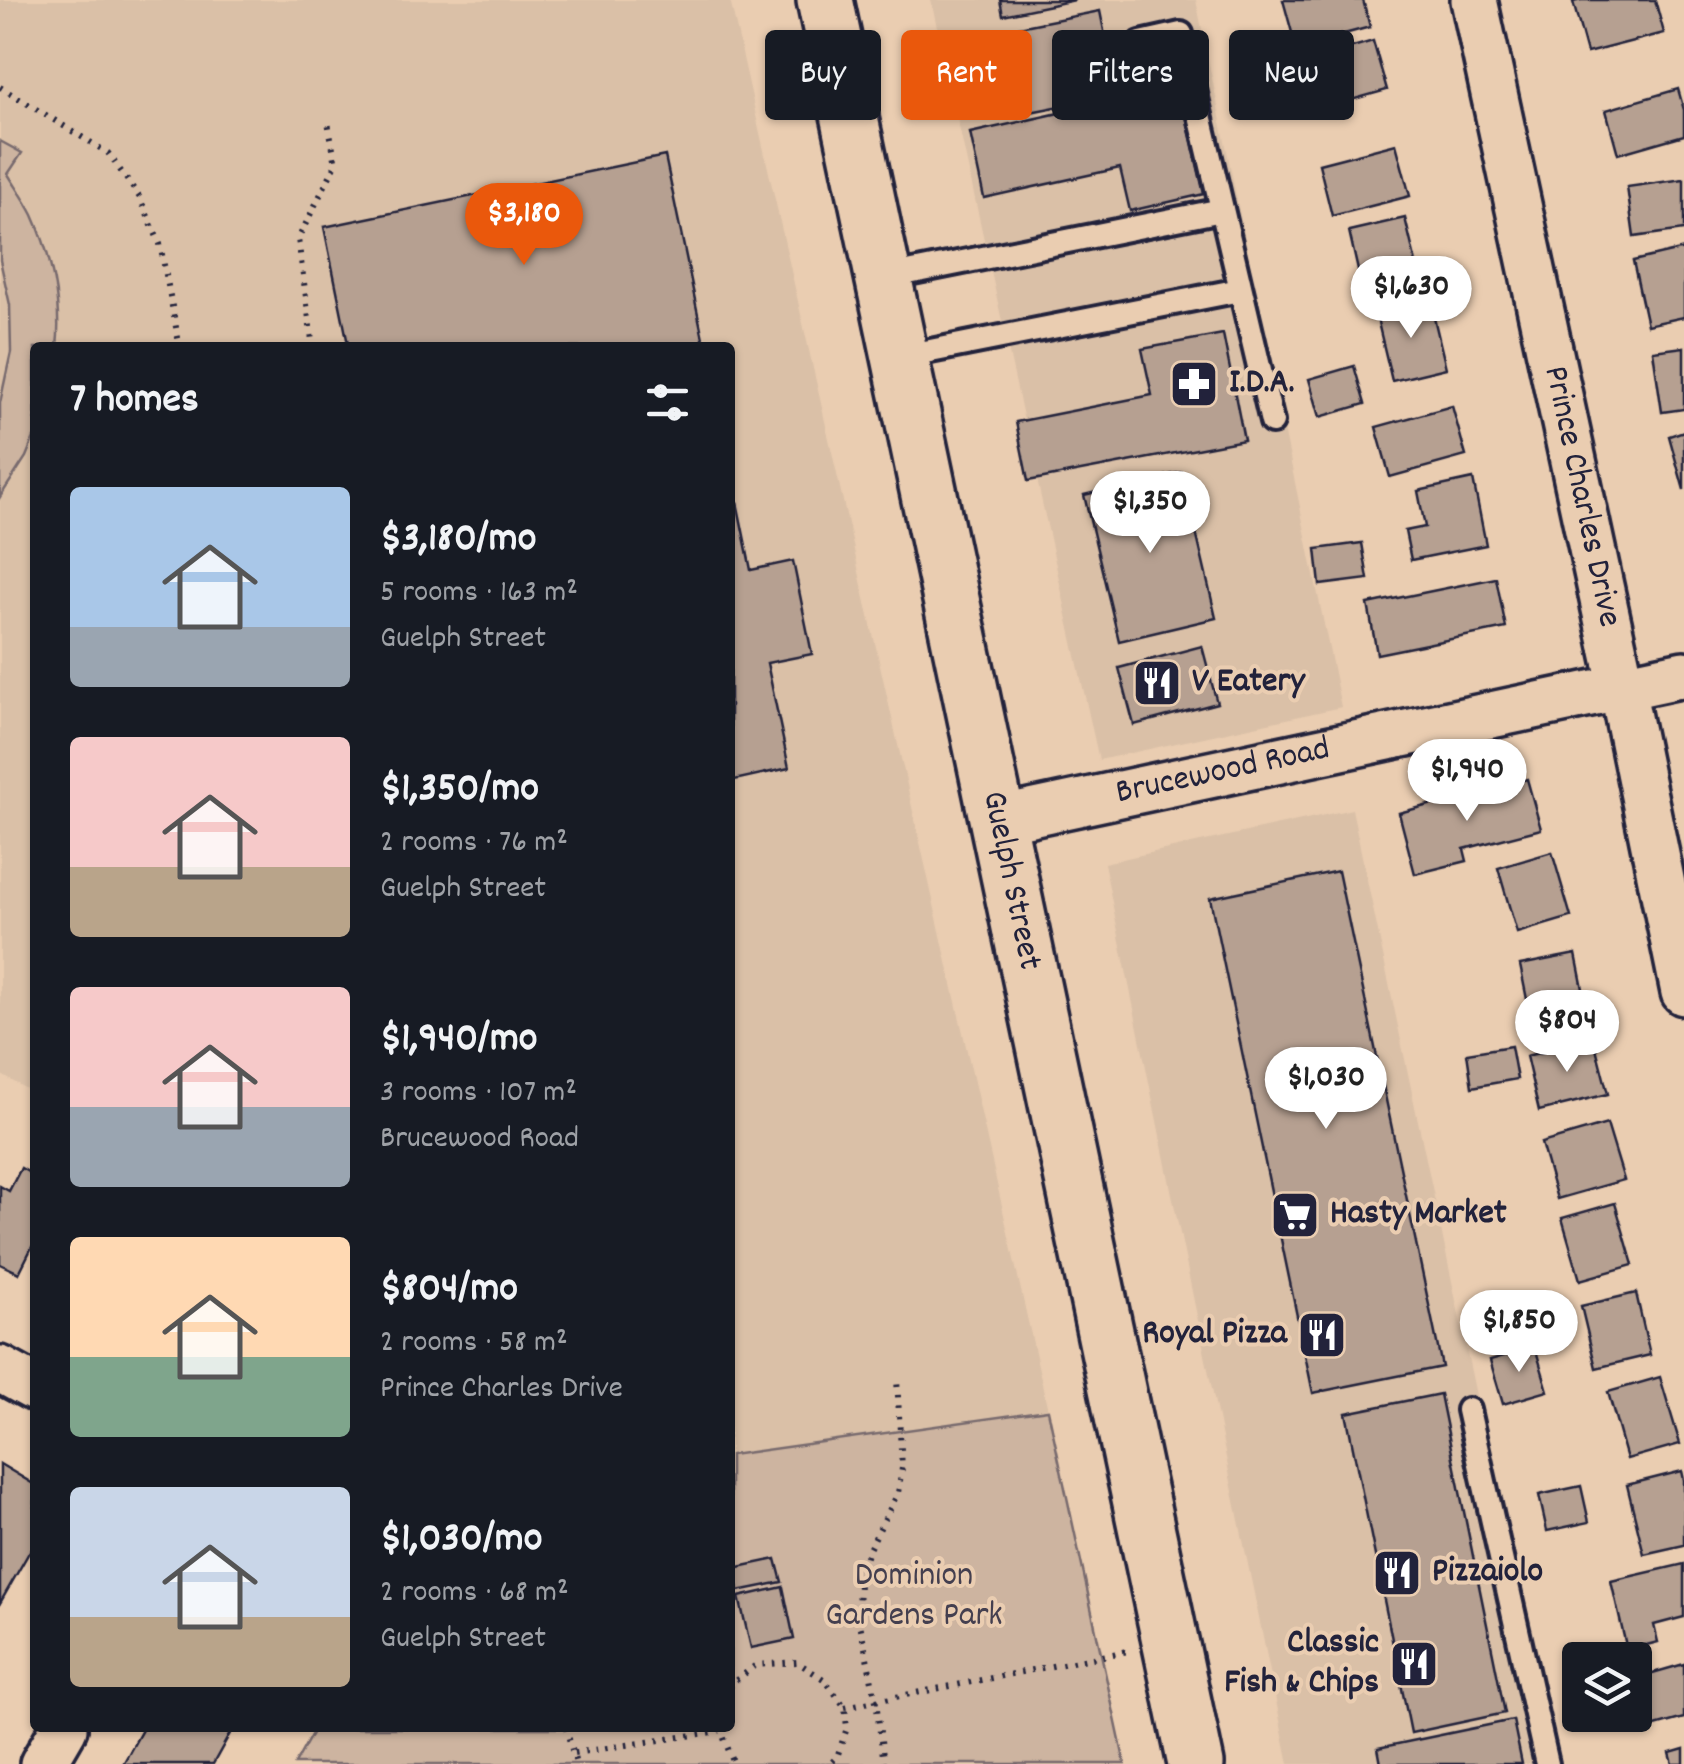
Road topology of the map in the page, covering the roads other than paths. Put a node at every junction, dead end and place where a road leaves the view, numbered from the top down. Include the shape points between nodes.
1 (824, 0) edge
2 (1474, 0) edge
3 (1201, 120) edge
4 (1222, 210) junction
5 (883, 278) junction
6 (1240, 290) junction
7 (900, 357) junction
8 (1272, 422) dead end
9 (1684, 674) edge
10 (1622, 688) junction
11 (998, 820) junction
12 (1684, 992) edge
13 (0, 1369) edge
14 (30, 1385) edge
15 (1468, 1410) dead end
16 (62, 1732) edge
17 (43, 1764) edge
18 (1196, 1764) edge
19 (1547, 1764) edge

1 - 5 main road, Guelph Street
2 - 10 street, Prince Charles Drive
3 - 4 lane
4 - 5 lane
4 - 6 lane
5 - 7 main road, Guelph Street
6 - 7 lane
6 - 8 lane
7 - 11 main road, Guelph Street
9 - 10 street, Brucewood Road
10 - 11 street, Brucewood Road
10 - 12 street, Prince Charles Drive
11 - 18 main road, Guelph Street
13 - 14 street
15 - 19 lane
16 - 17 street

